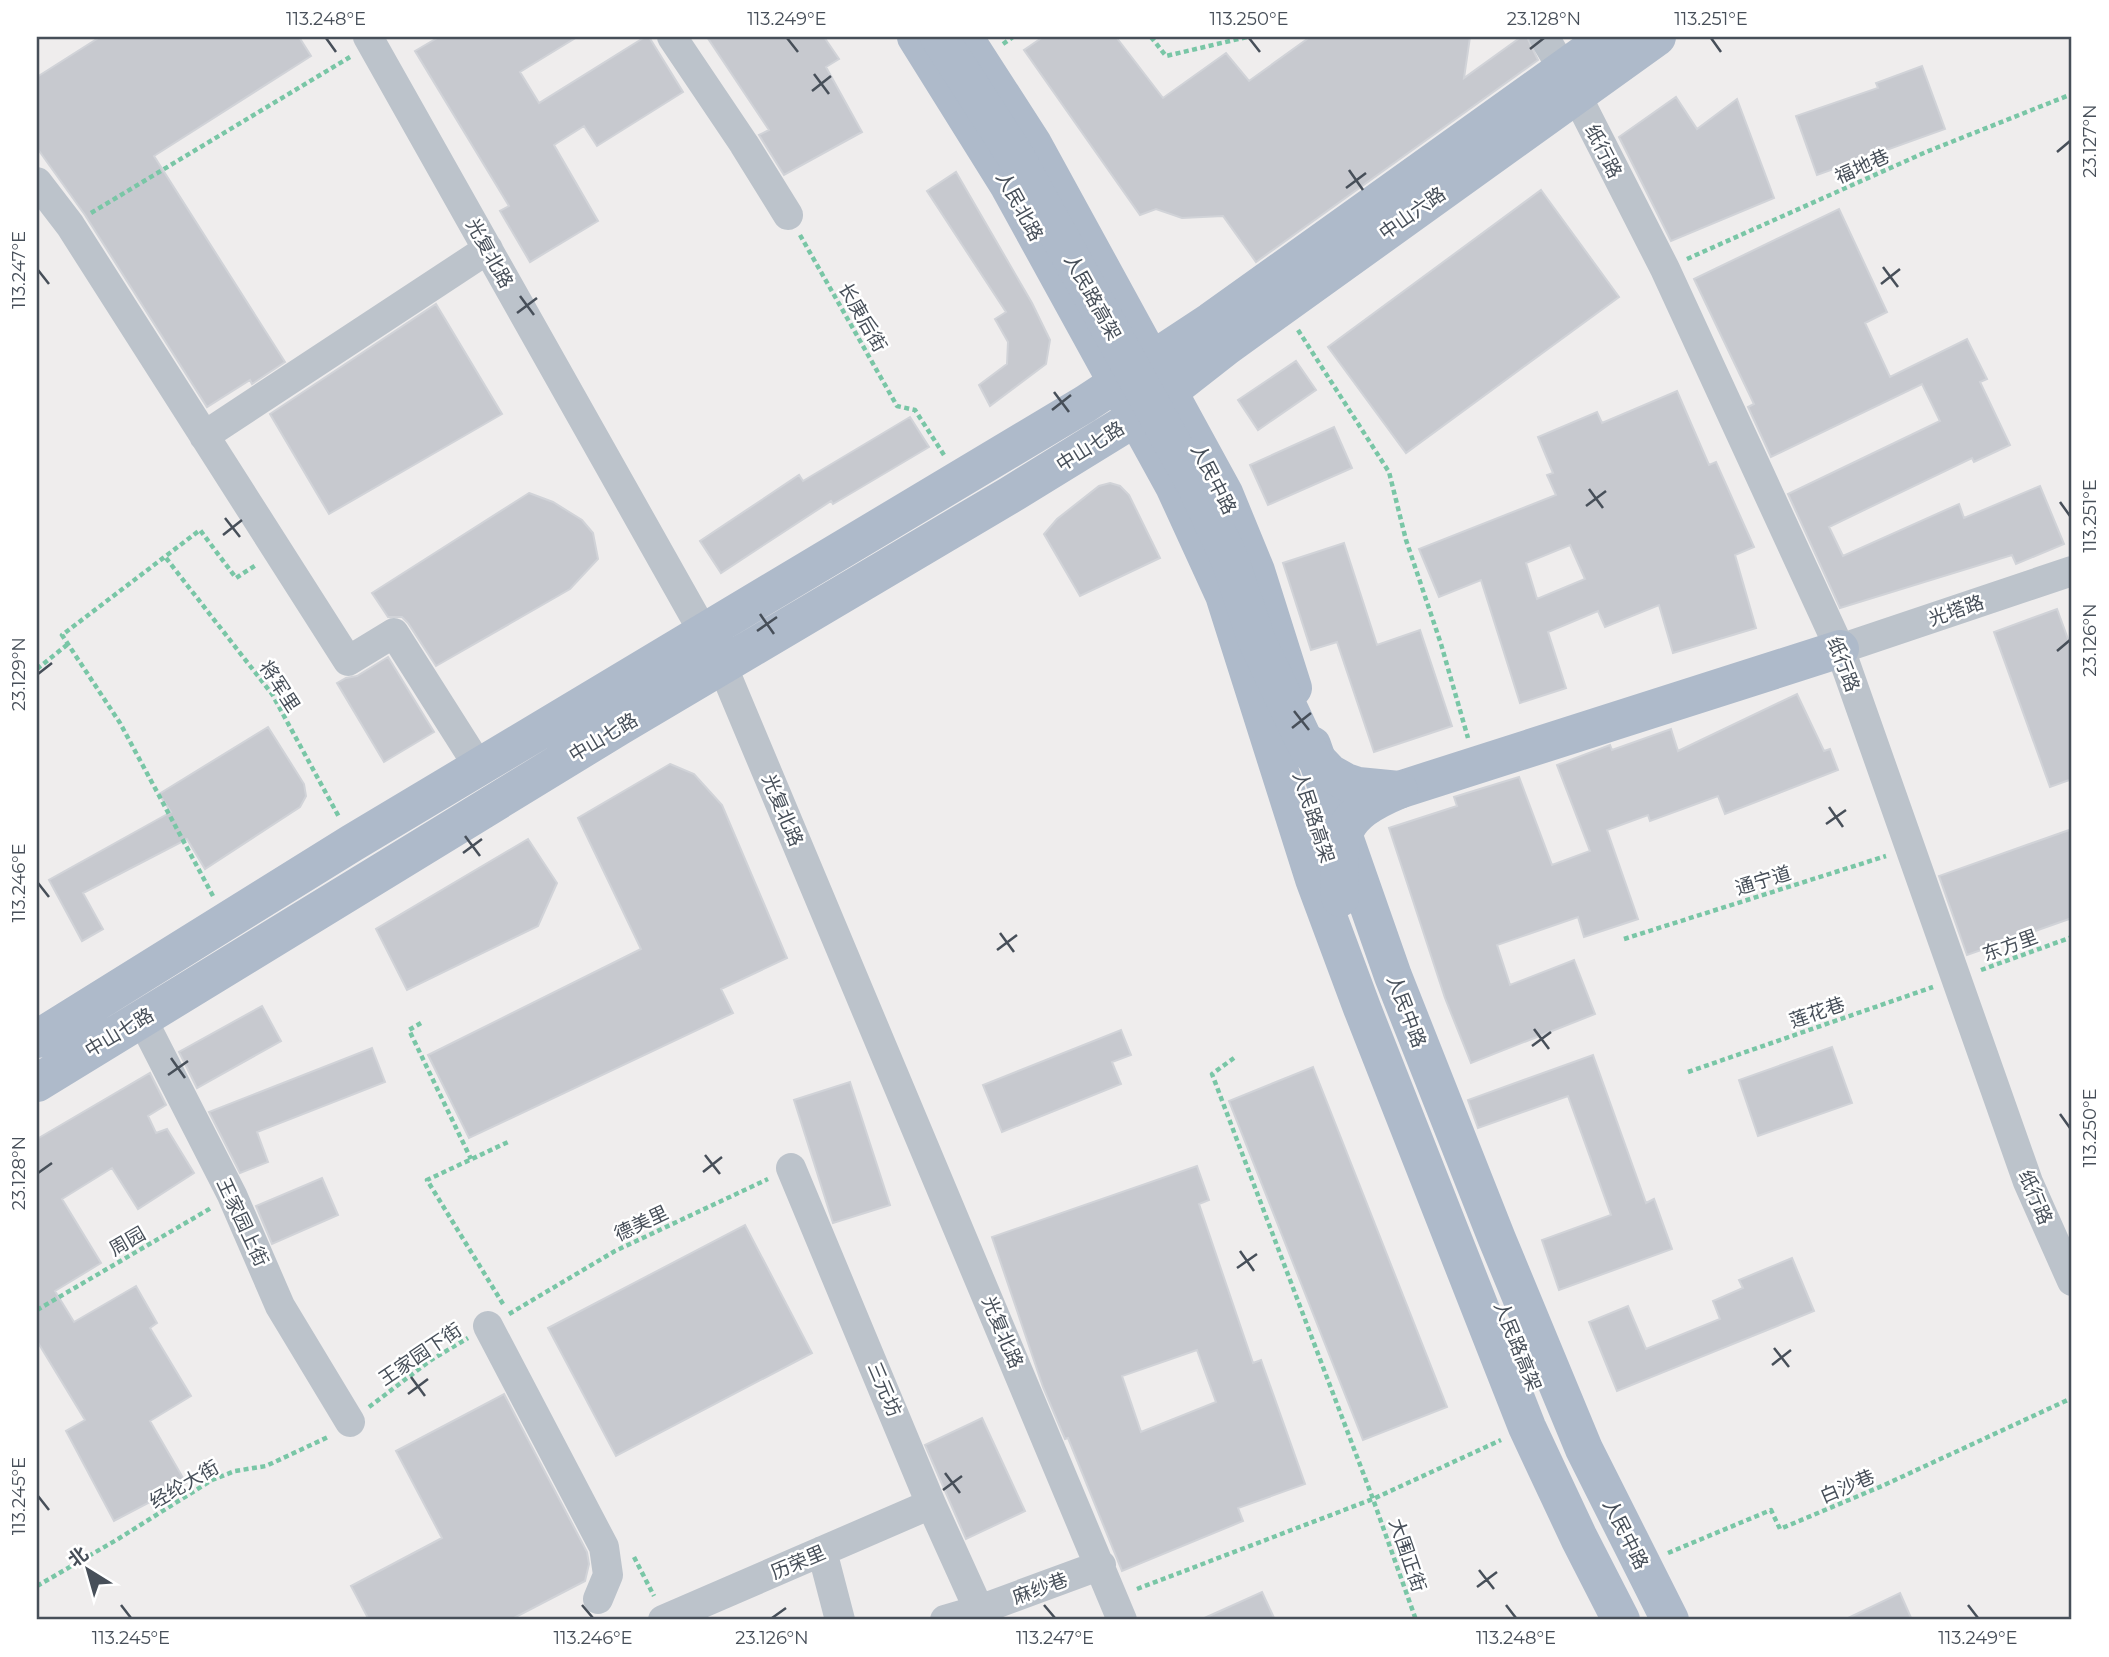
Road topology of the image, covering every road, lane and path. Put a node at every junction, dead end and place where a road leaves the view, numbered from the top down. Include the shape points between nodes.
1 (672, 37) edge
2 (916, 37) edge
3 (939, 37) edge
4 (964, 37) edge
5 (1151, 37) edge
6 (1247, 37) edge
7 (1544, 37) edge
8 (1608, 37) edge
9 (1657, 37) edge
10 (375, 39) edge
11 (1570, 83) junction
12 (2072, 94) edge
13 (37, 182) edge
14 (788, 215) joint
15 (70, 225) junction
16 (488, 249) junction
17 (1665, 269) junction
18 (1283, 306) junction
19 (1161, 377) junction
20 (1116, 384) junction
21 (1135, 418) junction
22 (204, 436) junction
23 (950, 464) dead end
24 (278, 551) junction
25 (166, 558) junction
26 (2072, 571) edge
27 (703, 632) junction
28 (1257, 641) junction
29 (68, 644) junction
30 (1840, 649) junction
31 (722, 665) junction
32 (37, 669) edge
33 (1469, 743) dead end
34 (479, 767) junction
35 (1399, 790) junction
36 (352, 843) junction
37 (1910, 848) junction
38 (1340, 898) junction
39 (226, 921) junction
40 (2072, 937) edge
41 (1624, 939) dead end
42 (1956, 978) junction
43 (142, 1019) junction
44 (421, 1023) dead end
45 (37, 1039) edge
46 (1234, 1058) dead end
47 (1688, 1072) dead end
48 (37, 1083) edge
49 (508, 1142) dead end
50 (471, 1159) junction
51 (791, 1168) joint
52 (232, 1195) junction
53 (2072, 1281) edge
54 (37, 1310) edge
55 (498, 1320) junction
56 (2072, 1398) edge
57 (350, 1422) junction
58 (1528, 1427) junction
59 (1373, 1499) junction
60 (931, 1504) junction
61 (822, 1551) junction
62 (1641, 1564) junction
63 (1101, 1565) junction
64 (37, 1586) edge
65 (598, 1599) dead end
66 (1118, 1609) edge
67 (979, 1610) junction
68 (665, 1620) edge
69 (840, 1620) edge
70 (945, 1620) edge
71 (1416, 1620) edge
72 (1621, 1620) edge
73 (1645, 1620) edge
74 (1670, 1620) edge

1 - 14 street
2 - 20 main road, 人民北路 via 1009,186
3 - 28 main road, 人民路高架, bridge via 1016,157 1175,446 1230,560
4 - 19 main road via 1032,144
5 - 6 path via 1166,56
7 - 11 street, 纸行路
8 - 11 main road, 中山六路
9 - 11 main road, 中山六路
10 - 15 path
10 - 16 street, 光复北路
11 - 17 street, 纸行路
11 - 18 main road, 中山六路
11 - 19 main road, 中山六路
12 - 17 path, 福地巷 via 1926,152
13 - 15 street
14 - 23 path, 长庚后街 via 897,405 915,410
15 - 22 street
16 - 22 street
16 - 27 street, 光复北路
17 - 30 street, 纸行路
18 - 19 main road, 中山六路 via 1219,353
18 - 33 path via 1389,472
19 - 20 main road, 中山七路
19 - 21 main road, 中山七路
19 - 62 main road, 人民中路 via 1241,533 1393,976 1555,1380
20 - 21 main road, 人民北路
20 - 27 main road, 中山七路
21 - 31 main road, 中山七路
21 - 58 main road, 人民中路 via 1190,518 1224,595 1314,878
22 - 24 street
24 - 25 path via 236,578 200,530
24 - 34 street via 348,661 394,633
25 - 29 path via 62,635
25 - 36 path, 将军里 via 272,694
26 - 30 street, 光塔路
27 - 31 street, 光复北路
27 - 34 main road, 中山七路
28 - 35 main road, bridge via 1309,751 1346,782
28 - 38 main road, 人民路高架, bridge
29 - 32 path
29 - 39 path via 120,723
30 - 35 main road
30 - 37 street, 纸行路
31 - 43 main road, 中山七路
31 - 63 street, 光复北路
34 - 36 main road, 中山七路
35 - 38 main road, bridge via 1364,806 1348,823 1339,858
36 - 39 main road, 中山七路
37 - 41 path, 通宁道
37 - 42 street, 纸行路
38 - 73 main road, 人民路高架 via 1567,1466
39 - 45 main road, 中山七路
40 - 42 path, 东方里
42 - 47 path, 莲花巷
42 - 53 street, 纸行路 via 2028,1182
43 - 48 main road, 中山七路
43 - 52 street, 王家园上街
44 - 50 path via 409,1030
46 - 59 path, 大围正街 via 1212,1074
49 - 50 path
50 - 55 path via 427,1180
51 - 55 path, 德美里 via 615,1251
51 - 60 street, 三元坊
52 - 54 path, 周园
52 - 57 street, 王家园上街 via 281,1306
55 - 57 path, 王家园下街 via 431,1360
55 - 65 street via 604,1547 608,1575
56 - 62 path, 白沙巷 via 1780,1530 1771,1510
57 - 64 path, 经纶大街 via 321,1442 266,1466 212,1480
58 - 59 path
58 - 72 main road, 人民中路
59 - 66 path
59 - 71 path, 大围正街
60 - 61 street, 历荣里
60 - 67 street, 三元坊
61 - 68 street, 历荣里
61 - 69 street
62 - 74 main road, 人民中路
63 - 66 street, 光复北路
63 - 67 street, 麻纱巷
67 - 70 street, 麻纱巷

